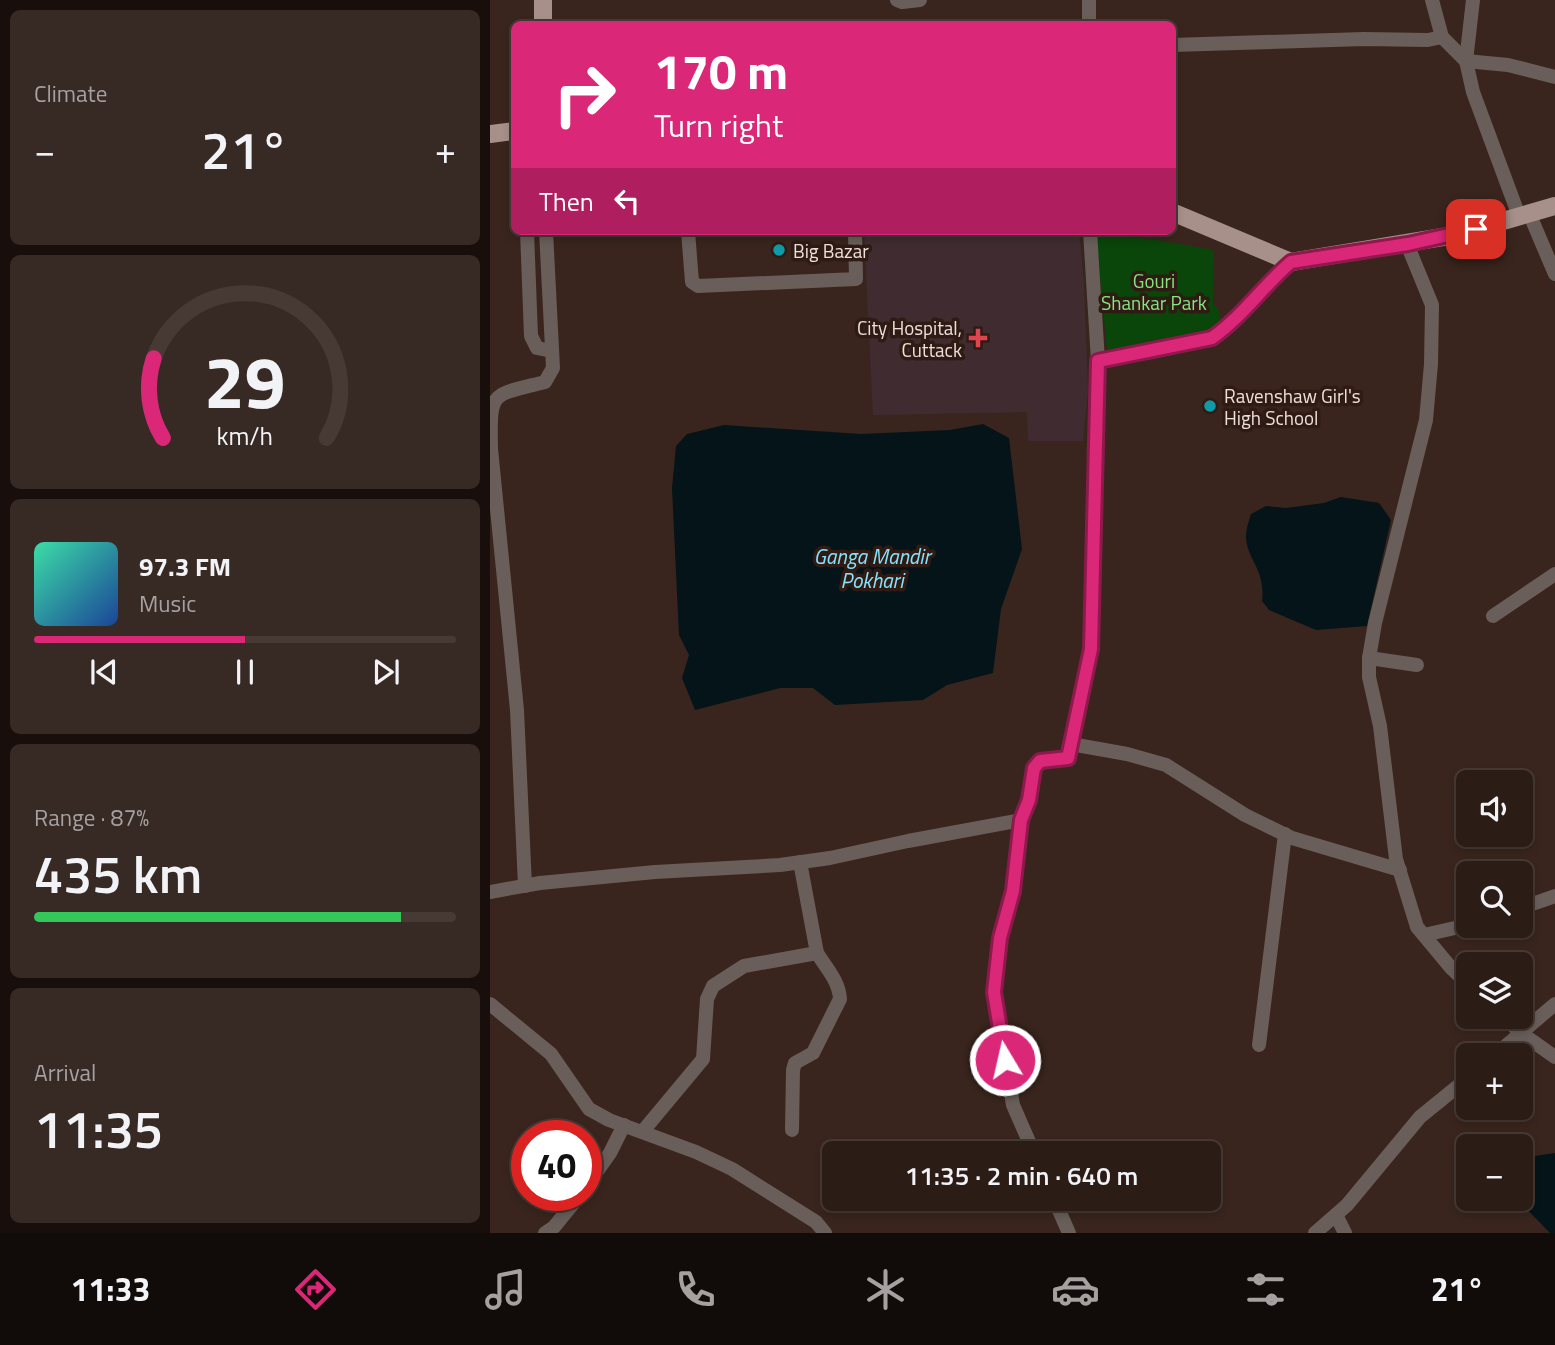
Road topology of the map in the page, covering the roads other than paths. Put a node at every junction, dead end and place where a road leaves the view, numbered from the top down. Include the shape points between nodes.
1 (543, 0) edge
2 (897, 0) edge
3 (920, 0) edge
4 (1088, 0) edge
5 (1432, 0) edge
6 (1473, 0) edge
7 (543, 21) edge
8 (1089, 21) edge
9 (1442, 37) junction
10 (1176, 44) edge
11 (1466, 61) junction
12 (1555, 77) edge
13 (511, 131) edge
14 (490, 134) edge
15 (1555, 206) edge
16 (1176, 214) edge
17 (1524, 215) junction
18 (527, 235) edge
19 (546, 235) edge
20 (688, 235) edge
21 (855, 235) edge
22 (1090, 235) edge
23 (1408, 244) junction
24 (1291, 262) junction
25 (1555, 274) edge
26 (552, 351) junction
27 (1098, 361) junction
28 (1555, 573) edge
29 (1493, 616) dead end
30 (1369, 658) junction
31 (1417, 665) dead end
32 (1071, 744) junction
33 (1021, 820) junction
34 (1285, 835) junction
35 (800, 862) junction
36 (1399, 870) junction
37 (525, 886) junction
38 (490, 892) edge
39 (1555, 896) edge
40 (1533, 904) edge
41 (1456, 928) edge
42 (1424, 935) junction
43 (817, 953) junction
44 (1456, 973) edge
45 (490, 1004) edge
46 (1555, 1004) edge
47 (1516, 1029) edge
48 (1521, 1033) junction
49 (1509, 1043) edge
50 (1259, 1045) dead end
51 (1555, 1057) edge
52 (1456, 1088) edge
53 (624, 1125) junction
54 (792, 1130) dead end
55 (643, 1132) junction
56 (1029, 1141) edge
57 (602, 1164) edge
58 (567, 1211) edge
59 (1059, 1211) edge
60 (1336, 1215) junction
61 (545, 1233) edge
62 (825, 1233) edge
63 (1069, 1233) edge
64 (1315, 1233) edge
65 (1345, 1233) edge

1 - 7 main road
2 - 3 street
4 - 8 street
5 - 9 street
6 - 11 street
9 - 10 street
9 - 11 street
11 - 12 street
11 - 17 street
13 - 14 main road
15 - 17 main road
16 - 24 main road
17 - 23 main road
17 - 25 street
18 - 26 street via 531,336 537,348
19 - 26 street
20 - 21 street via 692,282 698,286 856,279
22 - 27 street
23 - 24 main road
23 - 30 street via 1432,305 1426,420
24 - 27 street via 1212,338
26 - 37 street via 553,368 545,382 503,392 490,410 517,710
27 - 32 street via 1091,649
28 - 29 street
30 - 31 street
30 - 36 street
32 - 33 street via 1068,758 1040,761 1034,768
32 - 34 street via 1166,765
33 - 35 street
33 - 56 street via 994,992 1013,1105
34 - 36 street
34 - 50 street
35 - 37 street
35 - 43 street
36 - 42 street via 1417,927
37 - 38 street
39 - 40 street
41 - 42 street
42 - 44 street
43 - 54 street via 833,975 840,999 813,1053 794,1063
43 - 55 street via 744,966 713,986 707,999 702,1059
45 - 53 street via 551,1054 589,1109
46 - 48 street
47 - 48 street
48 - 49 street
48 - 51 street
52 - 60 street via 1420,1117
53 - 55 street
53 - 57 street
55 - 62 street via 732,1169 816,1222
58 - 61 street
59 - 63 street
60 - 64 street
60 - 65 street

